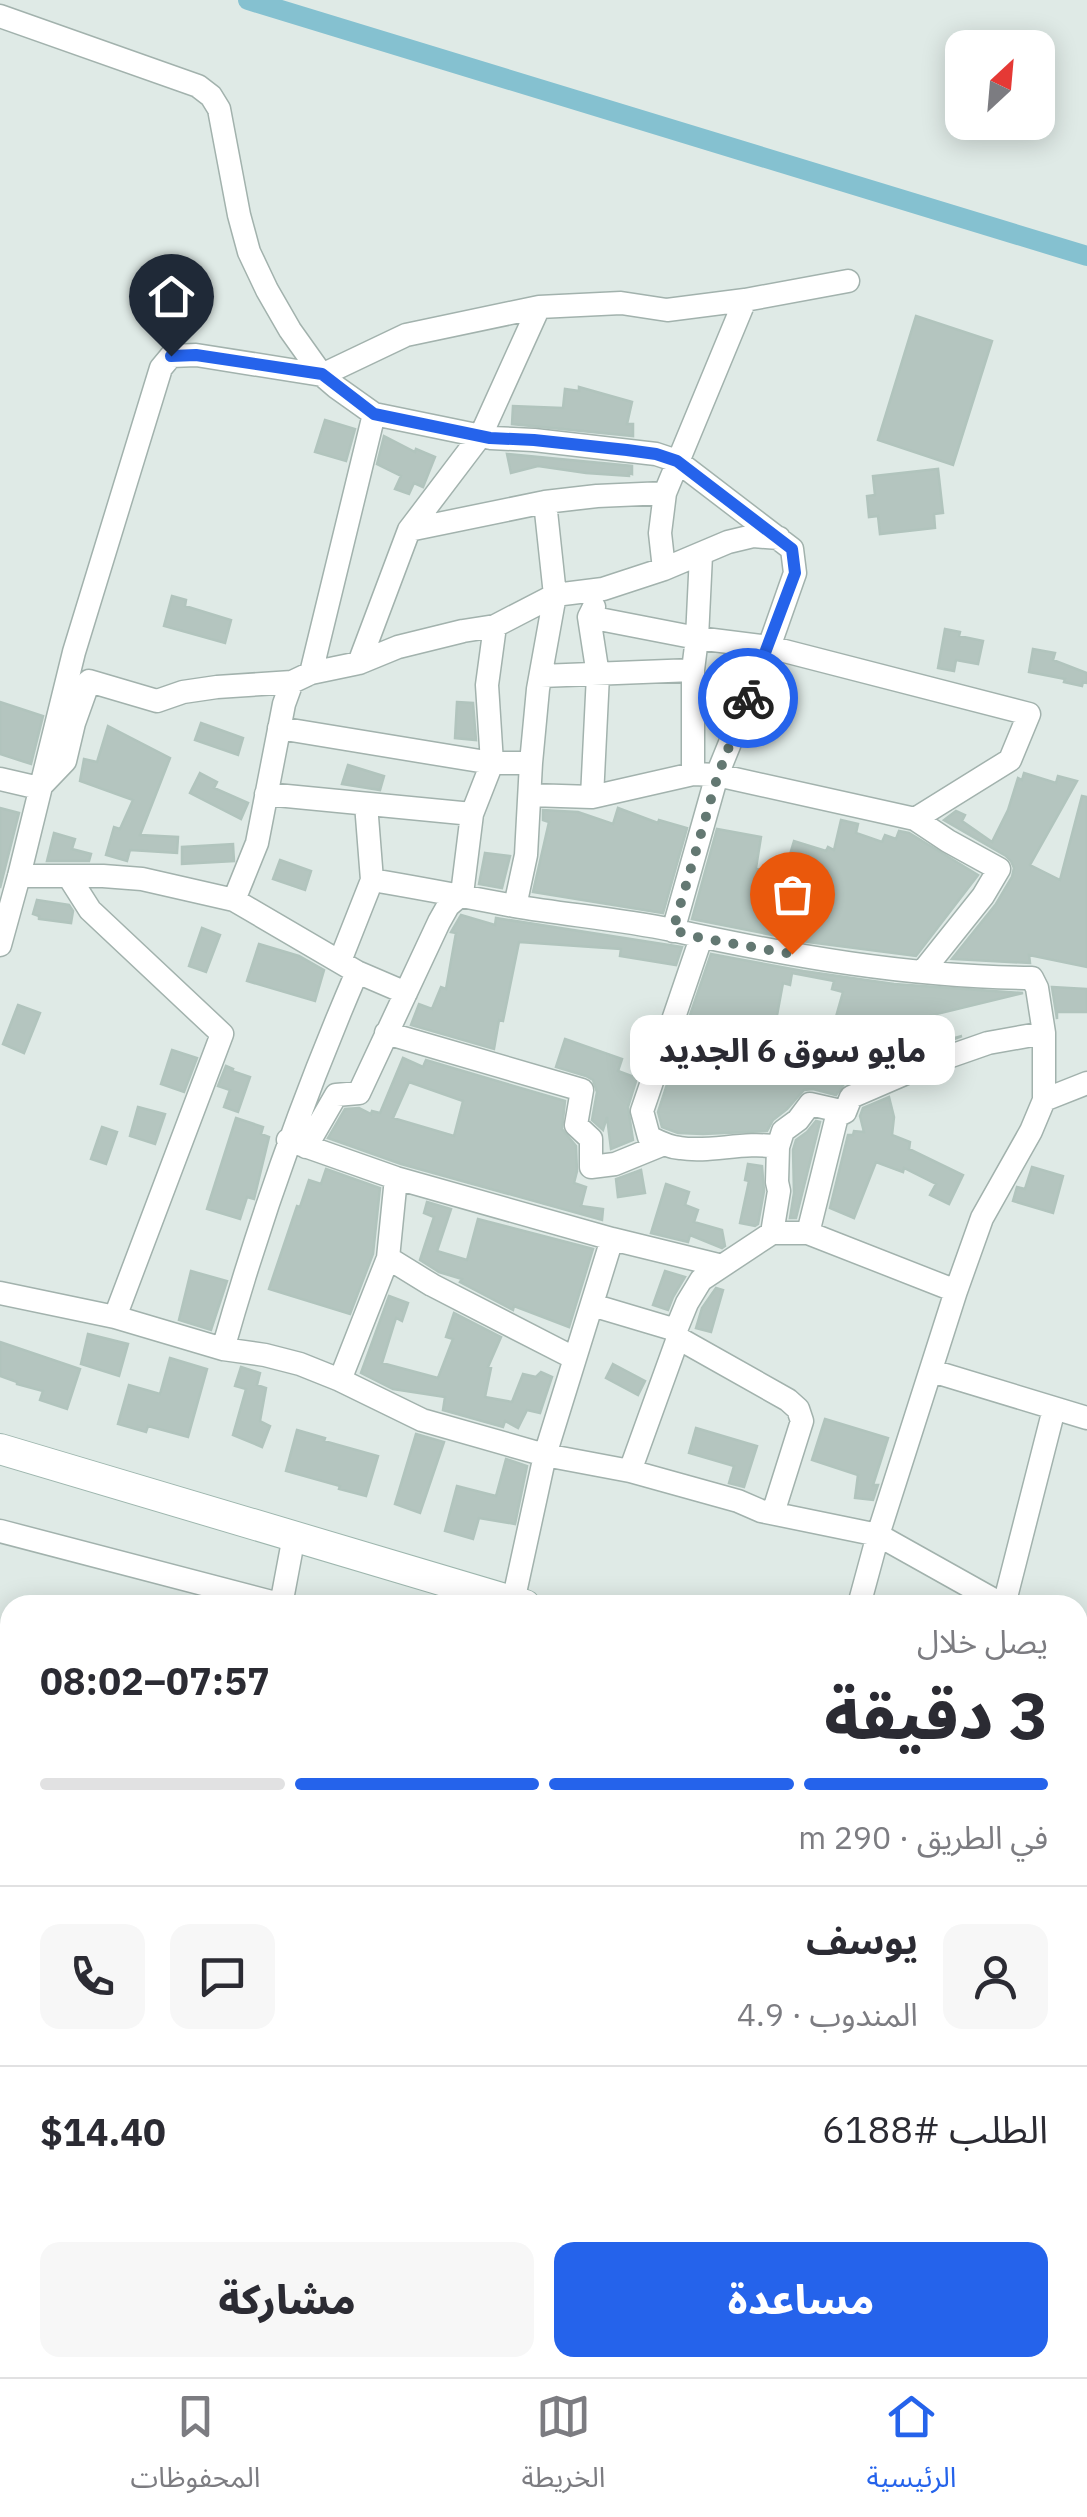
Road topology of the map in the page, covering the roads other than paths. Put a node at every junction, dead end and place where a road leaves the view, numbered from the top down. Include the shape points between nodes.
1 (0, 16) edge
2 (848, 281) dead end
3 (745, 300) junction
4 (539, 308) junction
5 (322, 374) junction
6 (374, 414) junction
7 (481, 435) junction
8 (677, 461) junction
9 (664, 493) junction
10 (545, 502) junction
11 (410, 530) junction
12 (780, 538) junction
13 (700, 555) junction
14 (664, 569) junction
15 (603, 588) junction
16 (554, 595) junction
17 (589, 617) junction
18 (495, 626) junction
19 (697, 638) junction
20 (769, 647) junction
21 (360, 663) junction
22 (692, 670) junction
23 (598, 675) junction
24 (540, 676) junction
25 (302, 678) junction
26 (279, 728) junction
27 (492, 762) junction
28 (531, 763) junction
29 (693, 774) junction
30 (718, 775) junction
31 (0, 779) edge
32 (39, 788) junction
33 (266, 794) junction
34 (530, 795) junction
35 (592, 797) junction
36 (366, 804) junction
37 (472, 814) junction
38 (916, 819) junction
39 (20, 876) junction
40 (68, 877) junction
41 (372, 880) junction
42 (462, 894) junction
43 (234, 900) junction
44 (515, 906) junction
45 (673, 930) junction
46 (701, 938) junction
47 (0, 945) edge
48 (349, 966) junction
49 (922, 972) junction
50 (406, 993) junction
51 (386, 1032) junction
52 (1044, 1033) junction
53 (1087, 1082) edge
54 (1044, 1100) junction
55 (845, 1112) junction
56 (297, 1144) junction
57 (664, 1144) junction
58 (778, 1146) junction
59 (396, 1178) junction
60 (808, 1233) junction
61 (772, 1234) junction
62 (612, 1240) junction
63 (388, 1258) junction
64 (722, 1266) junction
65 (956, 1291) junction
66 (0, 1293) edge
67 (592, 1304) junction
68 (116, 1316) junction
69 (676, 1334) junction
70 (222, 1349) junction
71 (574, 1358) junction
72 (932, 1370) junction
73 (340, 1380) junction
74 (1054, 1409) junction
75 (1087, 1418) edge
76 (0, 1449) edge
77 (545, 1455) junction
78 (630, 1470) junction
79 (773, 1513) junction
80 (0, 1531) edge
81 (878, 1535) junction
82 (294, 1536) junction
83 (244, 1595) edge
84 (284, 1595) edge
85 (492, 1595) edge
86 (520, 1595) edge
87 (862, 1595) edge
88 (986, 1595) edge
89 (1007, 1595) edge

1 - 5 street via 211,96 249,252
2 - 3 street
3 - 4 street via 667,310 621,303
3 - 8 street
4 - 5 street via 406,335
4 - 7 street
5 - 6 street
5 - 32 street via 196,355 171,356 162,368
6 - 7 street
6 - 25 street
7 - 8 street
7 - 11 street
8 - 9 street
8 - 12 street
9 - 10 street
9 - 14 street
10 - 11 street
10 - 16 street
11 - 21 street
12 - 13 street via 752,536
12 - 20 street via 792,549 795,573
13 - 14 street
13 - 19 street
14 - 15 street
15 - 16 street
15 - 17 street
16 - 18 street
16 - 24 street
17 - 19 street
17 - 23 street
18 - 21 street via 398,647
18 - 27 street via 487,686
19 - 20 street
19 - 22 street
20 - 30 street
20 - 38 street via 1028,714 1010,760
21 - 25 street
22 - 23 street
22 - 29 street
23 - 24 street
23 - 35 street
24 - 28 street
25 - 26 street
25 - 32 street via 157,701 89,680 65,760
26 - 27 street
26 - 33 street
27 - 28 street
27 - 37 street
28 - 34 street
29 - 30 street
29 - 35 street
30 - 38 street
30 - 45 street
31 - 32 street
32 - 39 street
33 - 36 street
33 - 43 street
34 - 35 street
34 - 44 street
36 - 37 street
36 - 41 street
37 - 42 street
38 - 49 street via 999,869
39 - 40 street
39 - 47 street
40 - 43 street via 142,879
40 - 68 street via 90,910 222,1034
41 - 42 street
41 - 48 street
42 - 44 street
42 - 50 street via 438,922
43 - 48 street
44 - 45 street
45 - 46 street
46 - 49 street
46 - 57 street via 642,1111 649,1137
48 - 50 street
48 - 56 street
49 - 52 street via 1032,978
50 - 51 street
51 - 56 street via 359,1093 336,1095
51 - 57 street via 582,1090 576,1125 591,1139 591,1166 615,1164
52 - 54 street
52 - 55 street via 925,1065 851,1096
53 - 54 street
54 - 65 street via 982,1218
55 - 58 street via 810,1104 783,1130
55 - 60 street via 838,1116
56 - 59 street
56 - 70 street via 251,1249
57 - 58 street
58 - 61 street
59 - 62 street
59 - 63 street
60 - 61 street
60 - 65 street
61 - 64 street
62 - 64 street
62 - 67 street
63 - 71 street
63 - 73 street
64 - 69 street via 701,1280
65 - 72 street
66 - 68 street
67 - 69 street
67 - 71 street
68 - 70 street
69 - 78 street
69 - 79 street via 798,1409 802,1421
70 - 73 street via 300,1364
71 - 77 street
72 - 74 street
72 - 81 street
73 - 77 street via 422,1420
74 - 75 street
74 - 89 street
76 - 82 street
77 - 78 street
77 - 86 street
78 - 79 street
79 - 81 street
80 - 83 street
81 - 87 street
81 - 88 street
82 - 84 street
82 - 85 street

